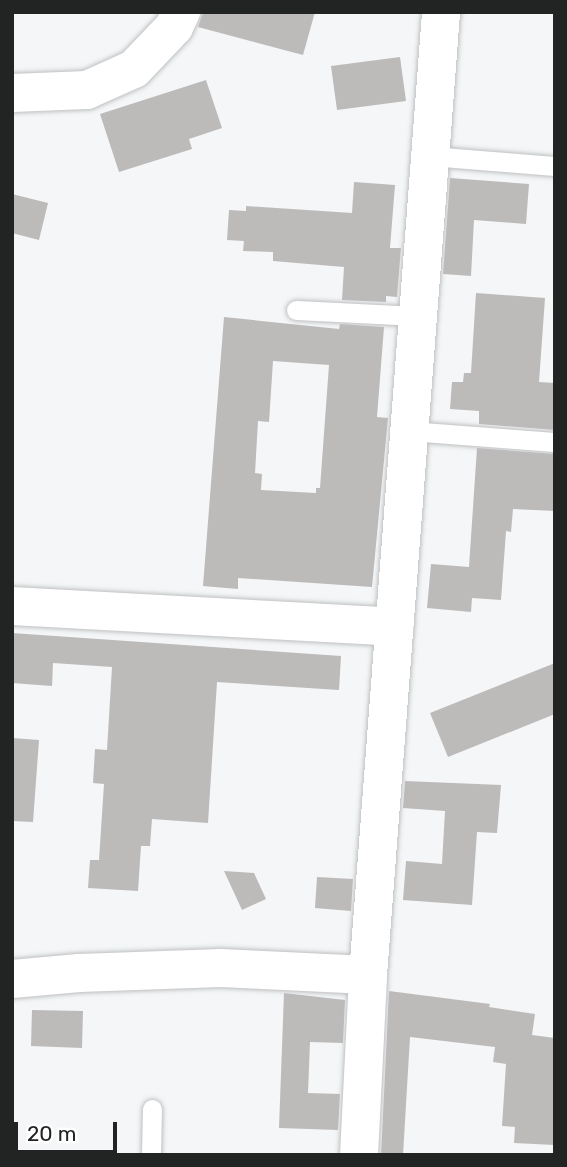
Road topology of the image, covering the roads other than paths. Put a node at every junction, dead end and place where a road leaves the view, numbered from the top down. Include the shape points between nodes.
1 (181, 12) edge
2 (441, 12) edge
3 (12, 93) edge
4 (430, 156) junction
5 (555, 166) edge
6 (296, 310) dead end
7 (418, 316) junction
8 (409, 431) junction
9 (555, 442) edge
10 (12, 606) edge
11 (394, 627) junction
12 (368, 975) junction
13 (12, 979) edge
14 (152, 1109) dead end
15 (151, 1155) edge
16 (359, 1155) edge

1 - 3 street via 174,27 134,69 87,90
2 - 4 street
4 - 5 lane
4 - 7 street
6 - 7 lane
7 - 8 street
8 - 9 lane
8 - 11 street
10 - 11 street
11 - 12 street
12 - 13 street via 220,968
12 - 16 street
14 - 15 lane

